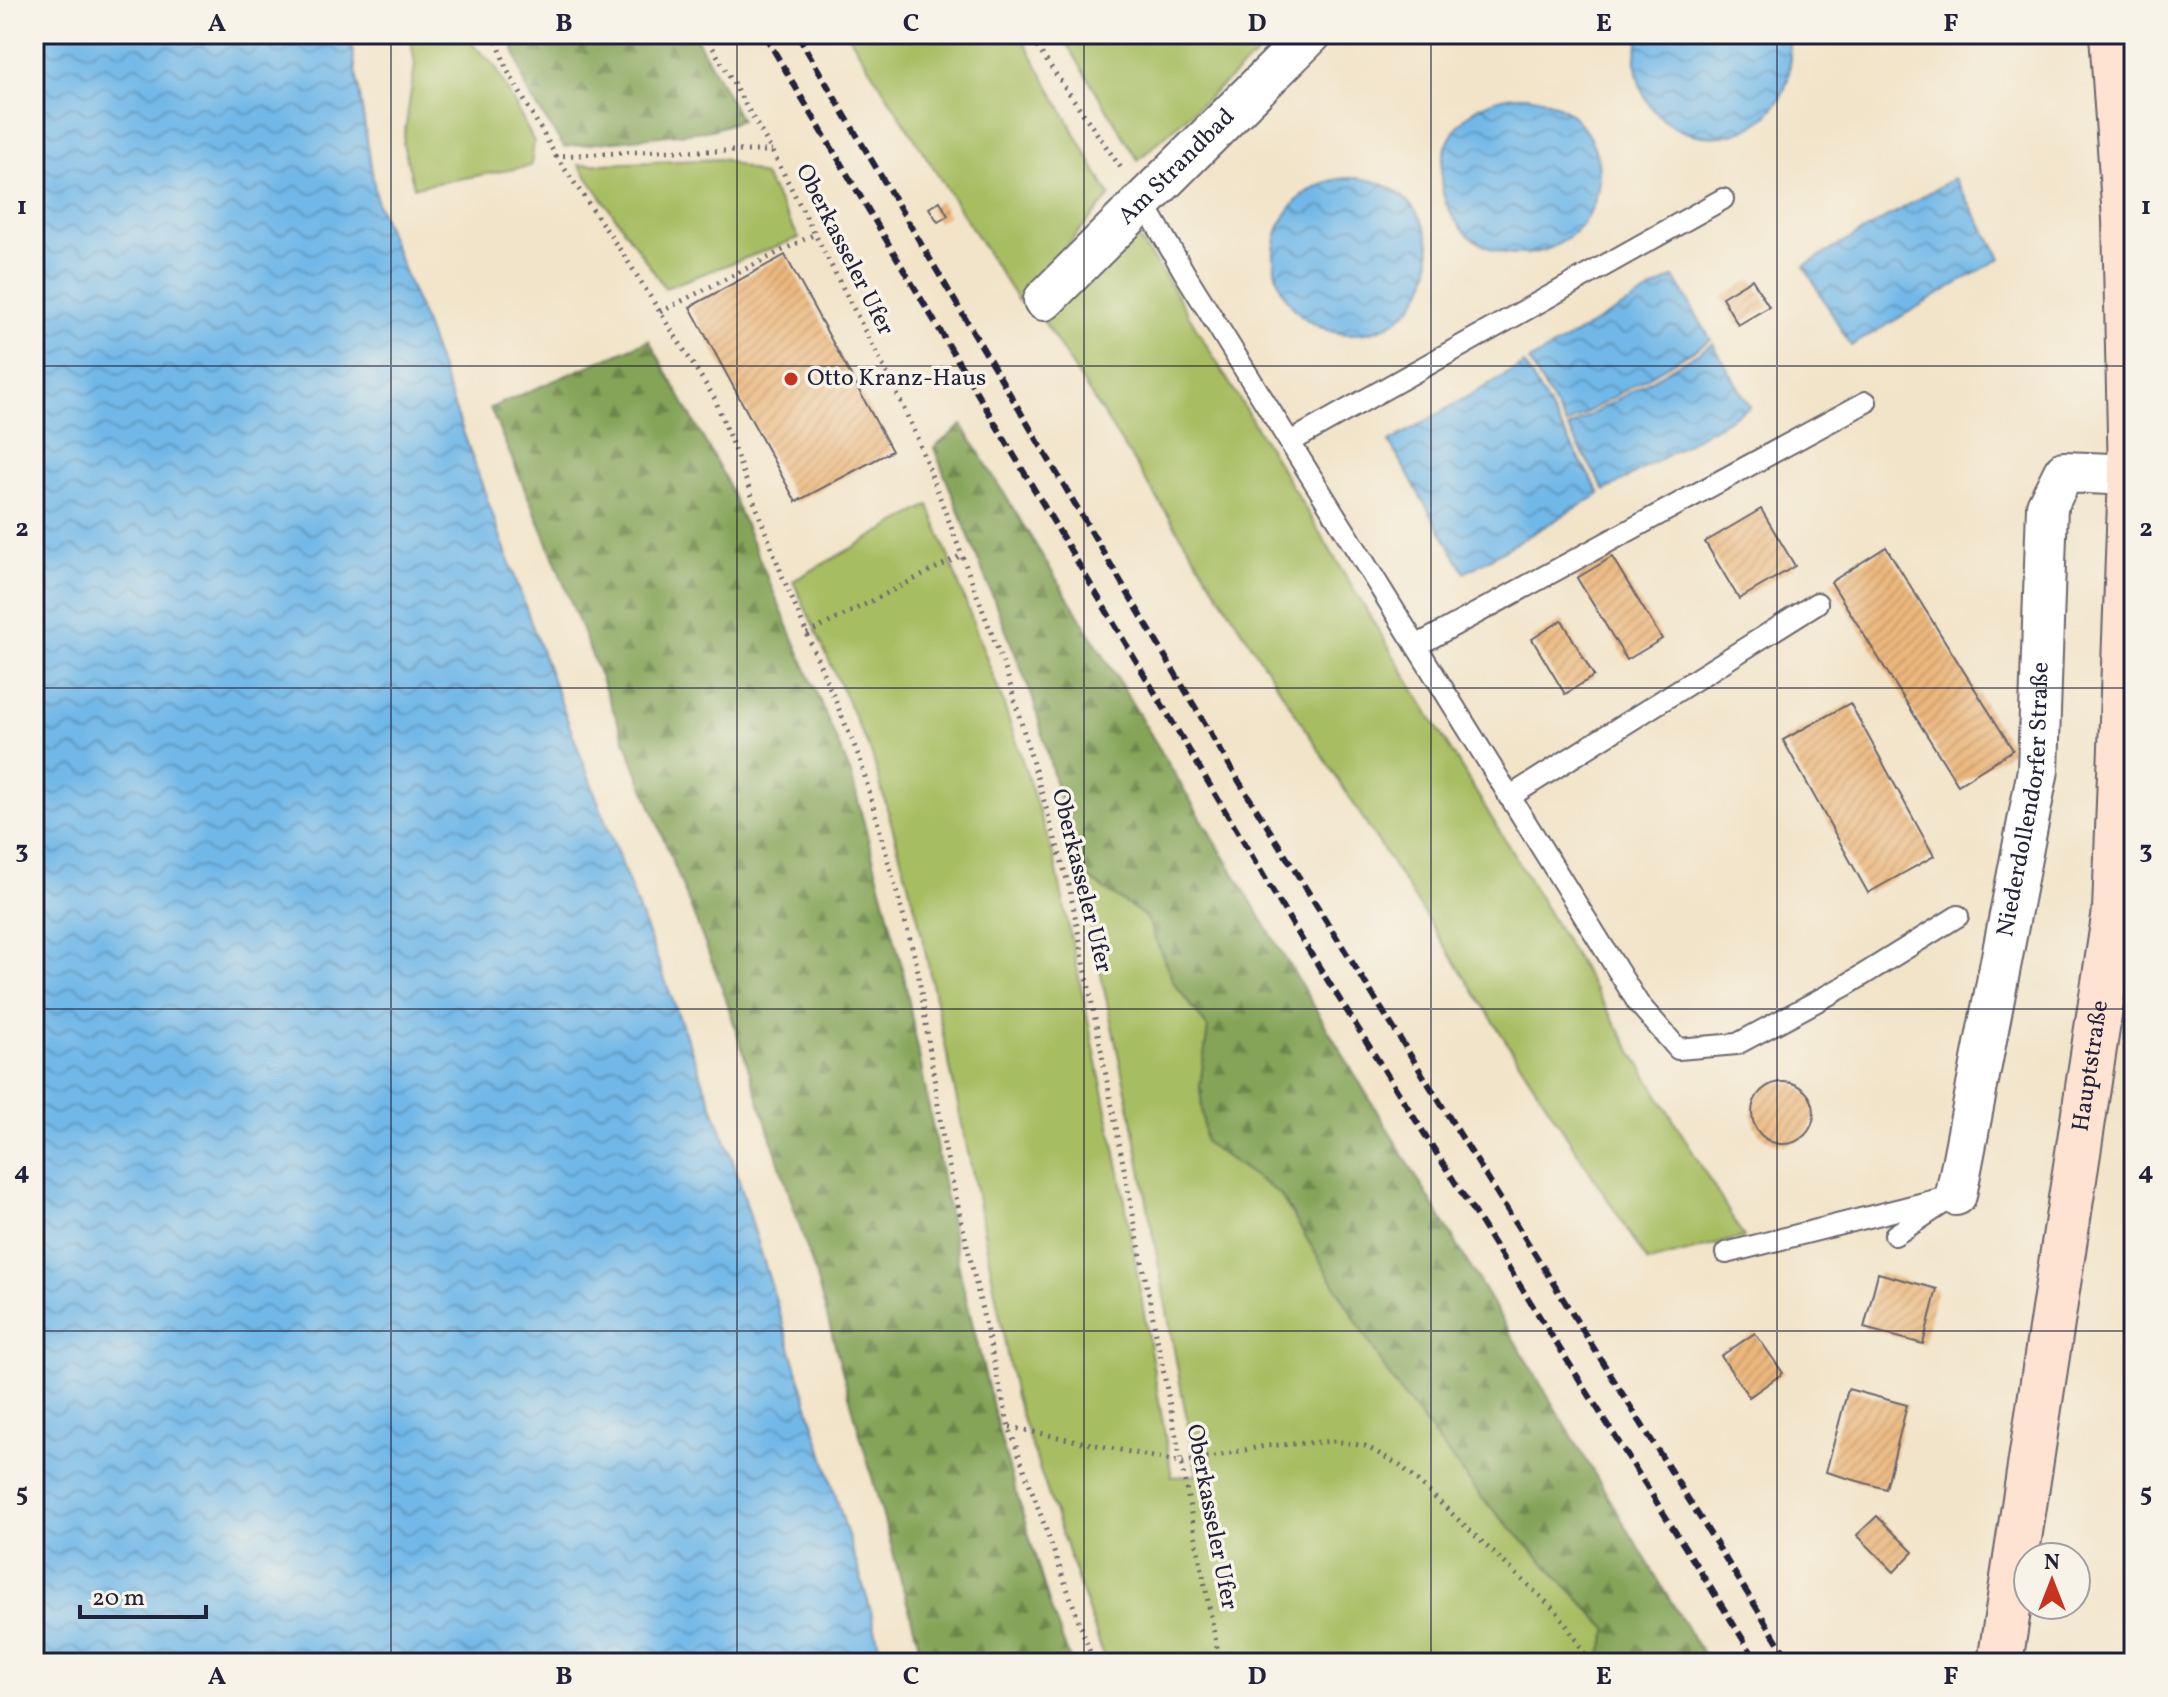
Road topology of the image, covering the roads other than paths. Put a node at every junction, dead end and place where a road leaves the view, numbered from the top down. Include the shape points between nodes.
1 (1311, 34) edge
2 (2112, 34) edge
3 (1723, 199) dead end
4 (1143, 201) junction
5 (1044, 300) dead end
6 (1866, 402) dead end
7 (1290, 442) junction
8 (2132, 475) edge
9 (1817, 603) dead end
10 (1416, 646) junction
11 (1509, 797) junction
12 (1958, 916) dead end
13 (1956, 1195) junction
14 (1895, 1235) dead end
15 (1726, 1253) dead end
16 (2003, 1646) edge

1 - 4 street, Am Strandbad
2 - 8 main road, Hauptstraße via 2125,219
3 - 7 lane
4 - 5 street, Am Strandbad
4 - 7 lane
6 - 10 lane
7 - 10 lane
8 - 13 street, Niederdollendorfer Straße via 2064,472 2047,506 2038,770
8 - 16 main road, Hauptstraße via 2115,911
9 - 11 lane
10 - 11 lane
11 - 12 lane via 1638,1003 1678,1049 1737,1044
13 - 14 lane
13 - 15 lane

